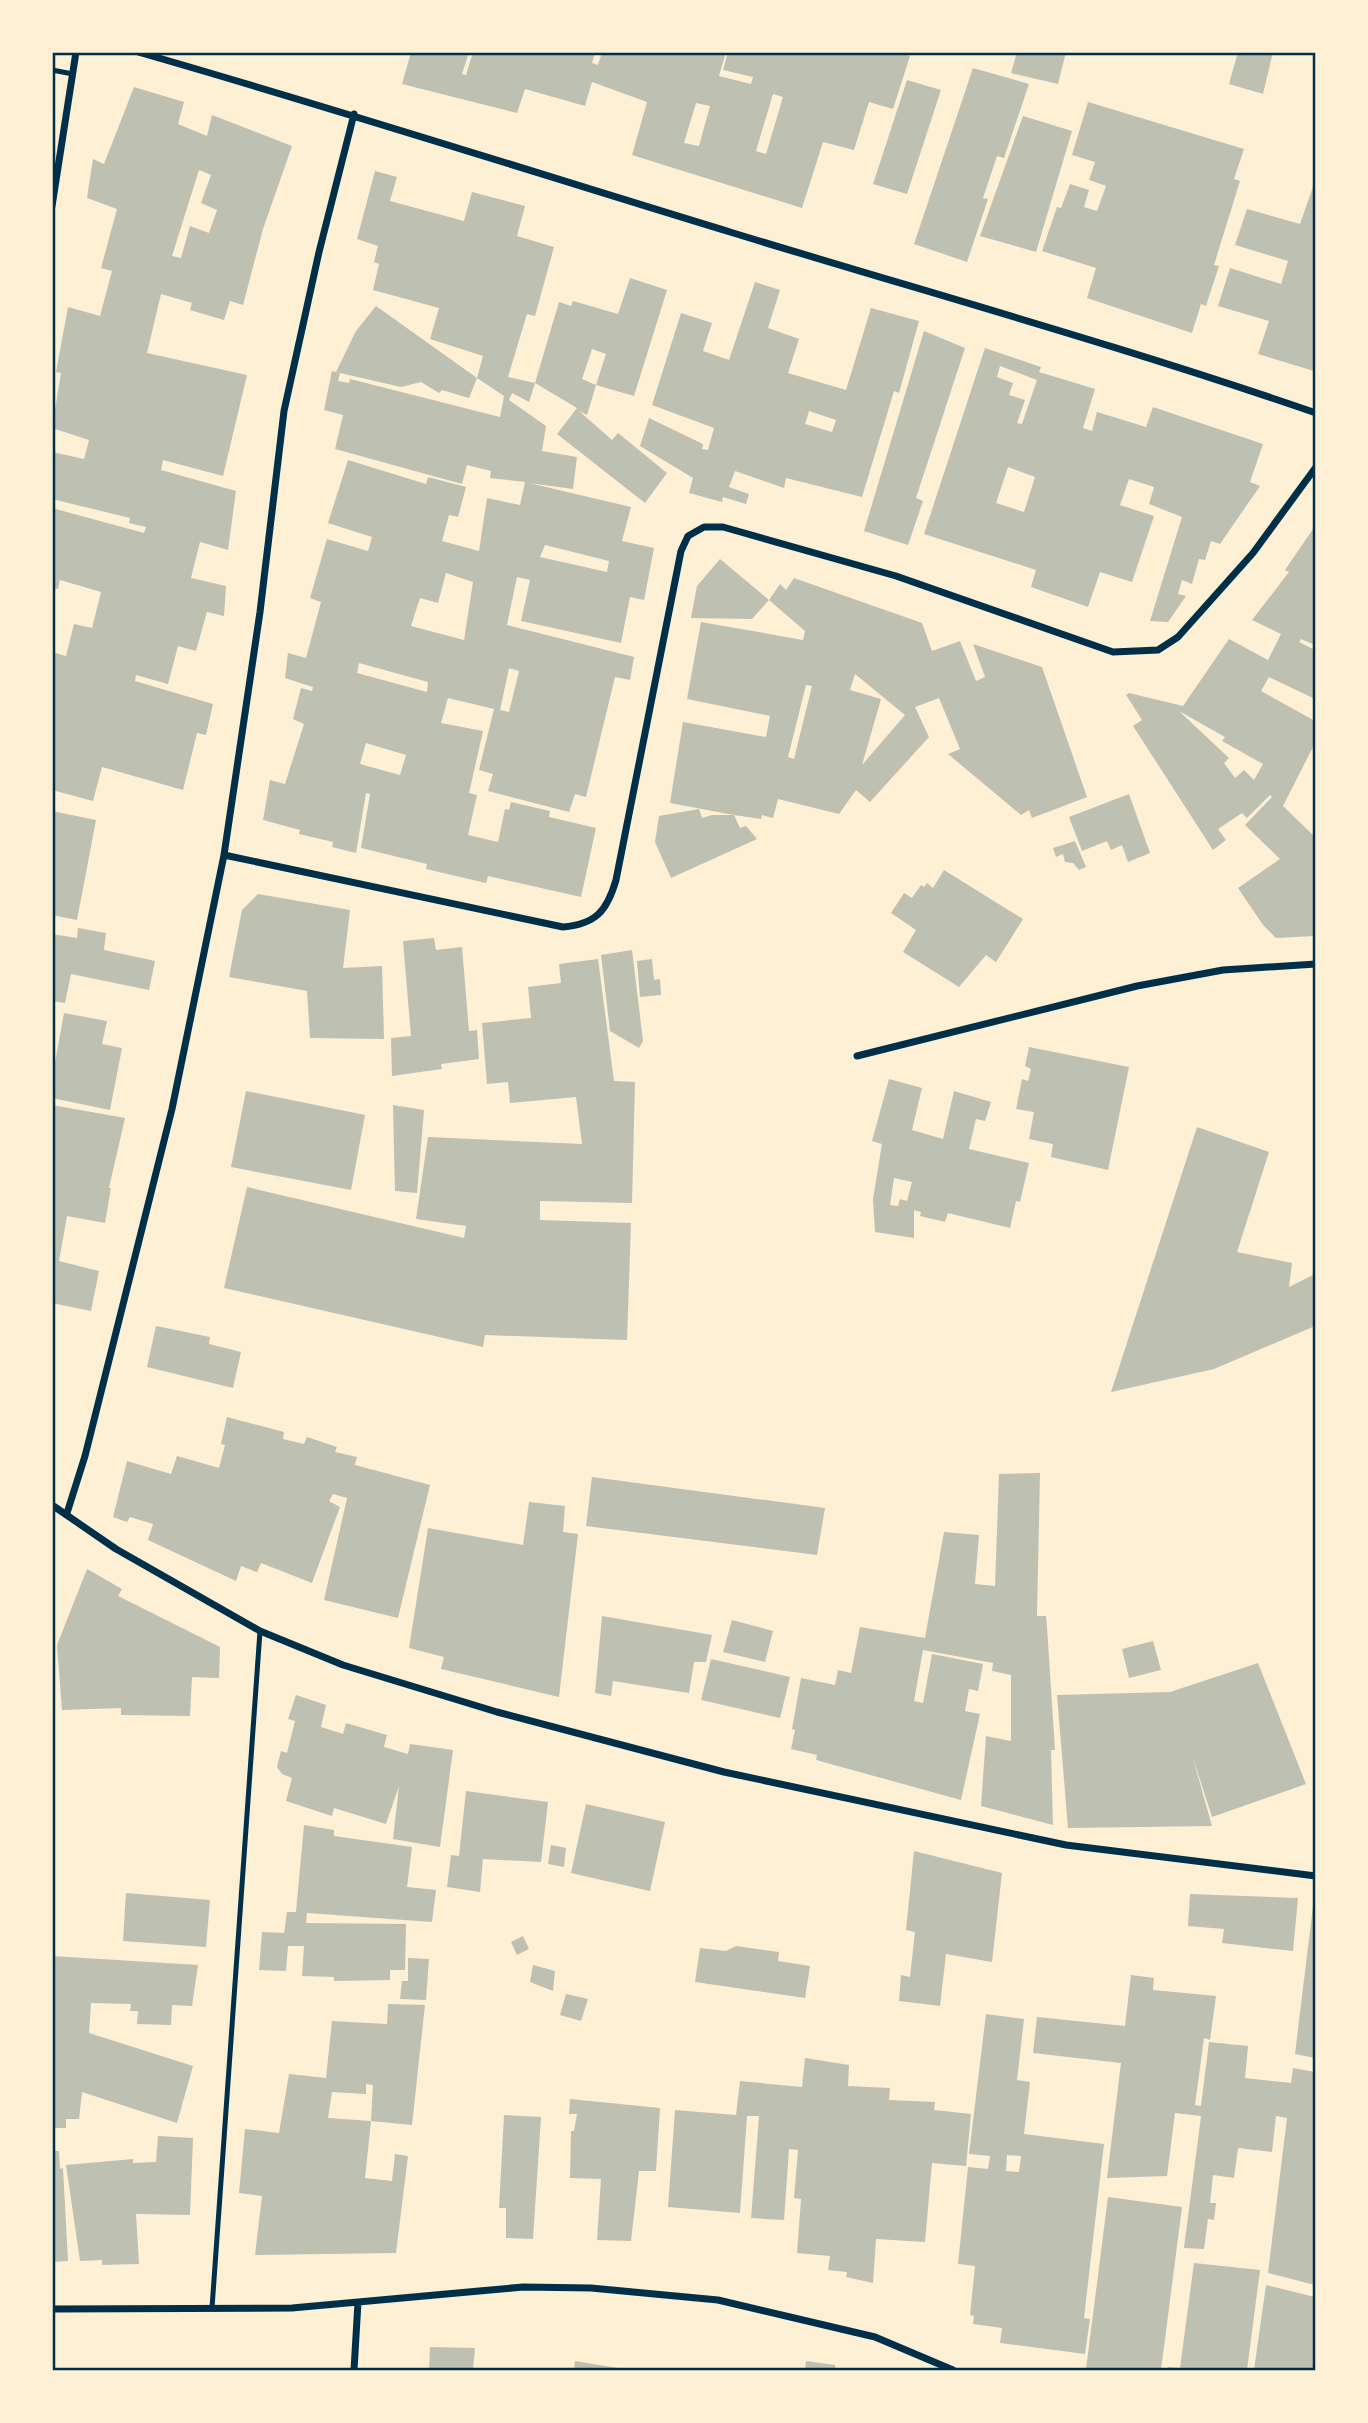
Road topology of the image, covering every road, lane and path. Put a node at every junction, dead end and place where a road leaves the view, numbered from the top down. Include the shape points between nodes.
1 (76, 52) edge
2 (138, 52) edge
3 (52, 70) edge
4 (73, 74) junction
5 (354, 114) junction
6 (52, 206) edge
7 (1315, 413) edge
8 (1315, 467) edge
9 (224, 855) junction
10 (1315, 964) edge
11 (857, 1056) dead end
12 (52, 1505) edge
13 (67, 1514) junction
14 (260, 1631) junction
15 (1315, 1876) edge
16 (358, 2302) junction
17 (212, 2308) junction
18 (52, 2309) edge
19 (354, 2371) edge
20 (953, 2371) edge

1 - 4 street
2 - 5 street
3 - 4 lane
4 - 6 street
5 - 7 street via 1194,371
5 - 9 street via 318,251 284,411
8 - 9 street via 1253,553 1178,637 1158,650 1113,652 895,576 752,534 704,527 688,536 654,674 612,895 597,917 580,926 563,927
9 - 13 street via 172,1110
10 - 11 street via 1223,970 1137,986
12 - 13 street
13 - 14 street via 116,1549
14 - 15 street via 343,1665 497,1712 724,1772 1066,1845
14 - 17 lane
16 - 17 street
16 - 19 street
16 - 20 street via 523,2287 591,2288 718,2300 875,2337
17 - 18 street

